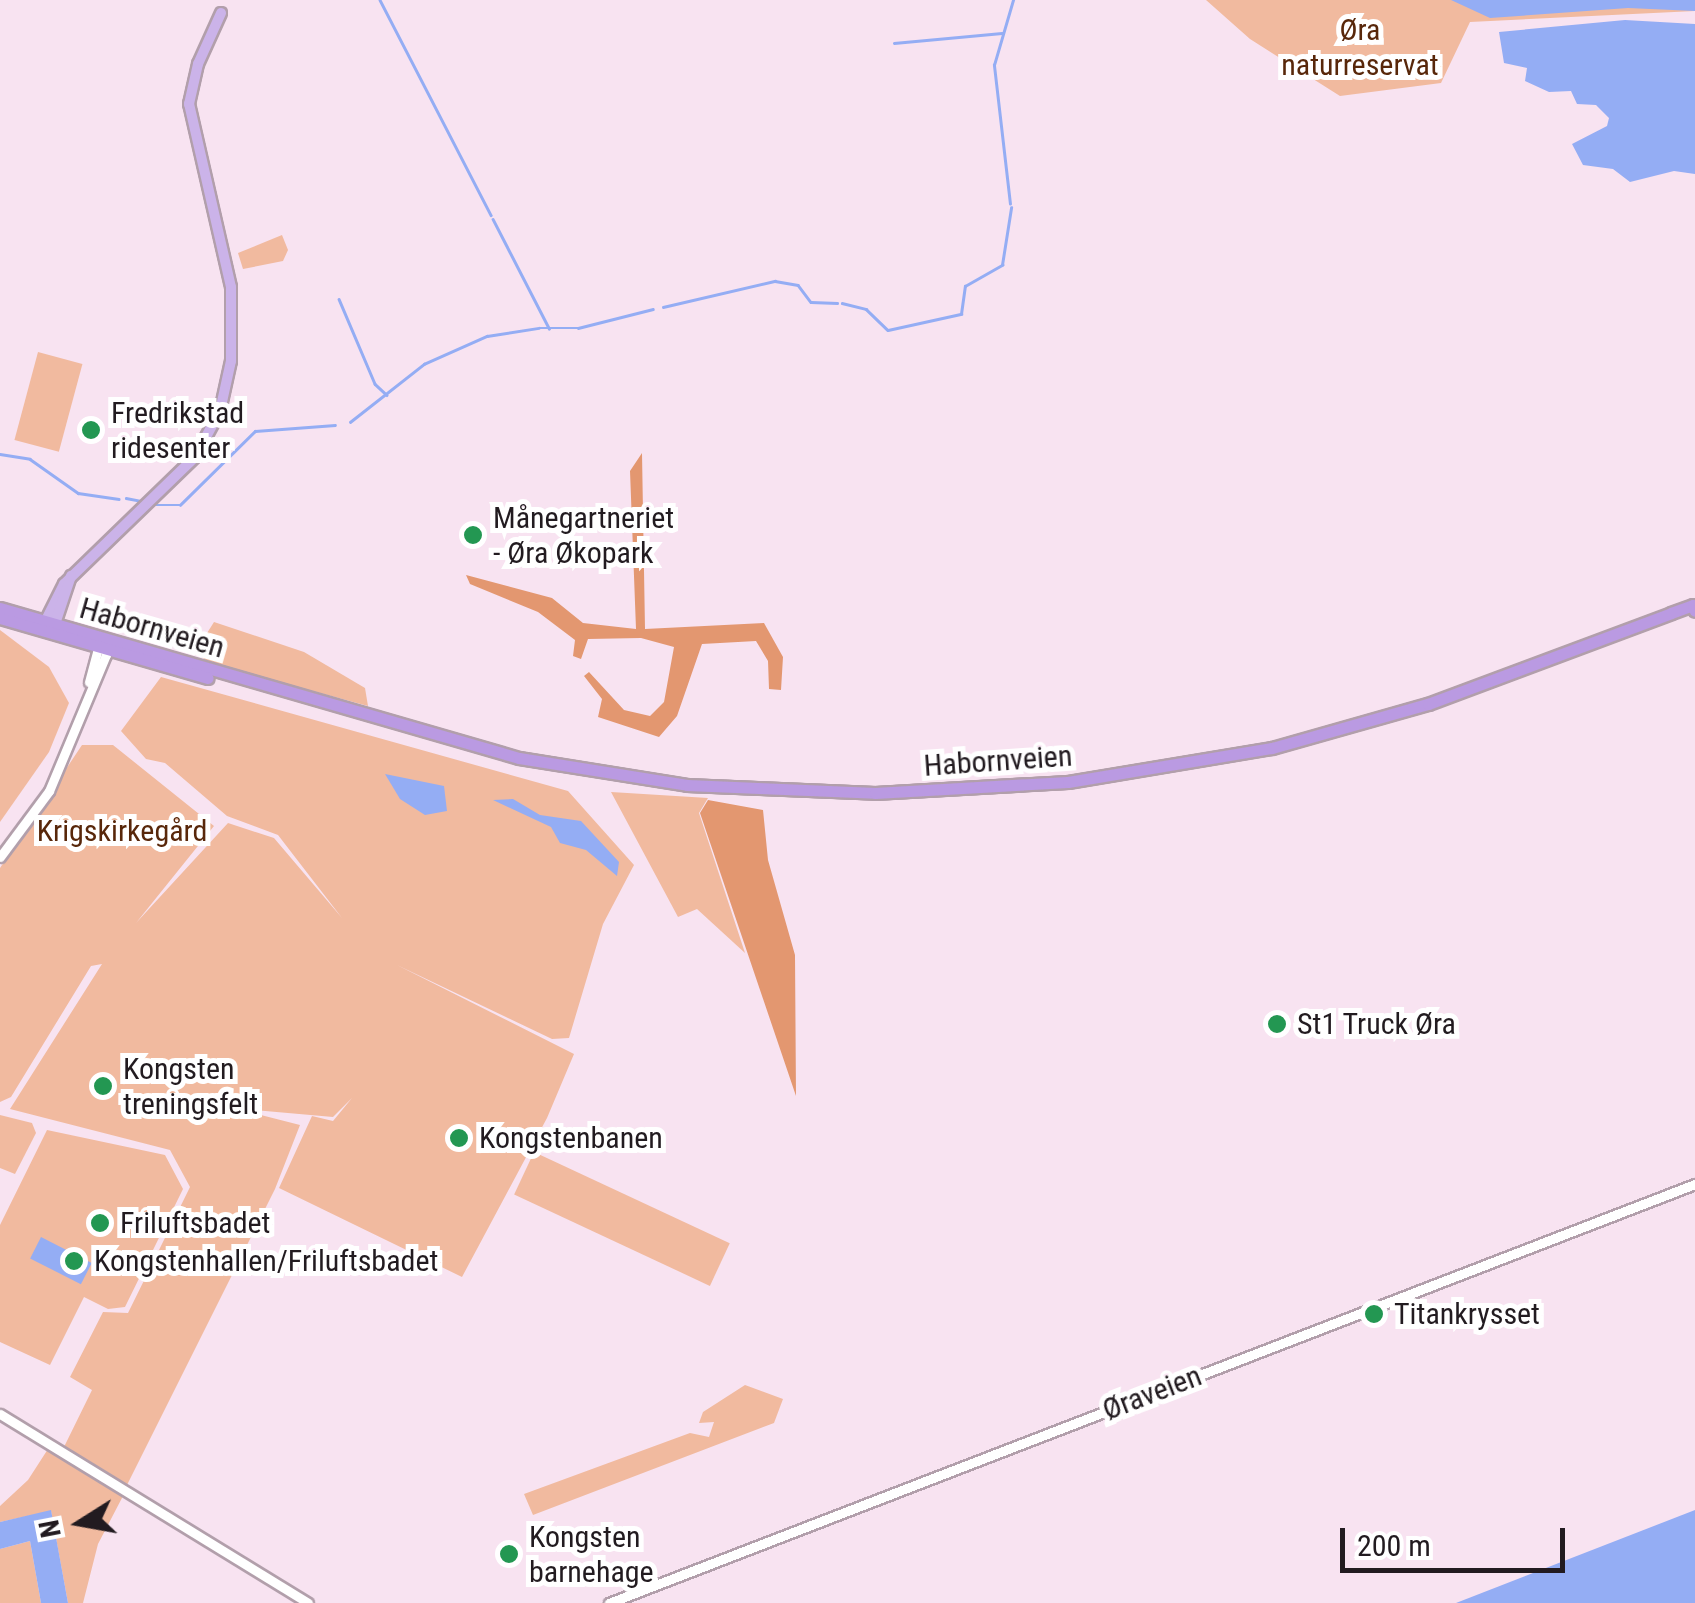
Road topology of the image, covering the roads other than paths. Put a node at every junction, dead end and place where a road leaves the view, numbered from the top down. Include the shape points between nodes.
1 (225, 0) edge
2 (1694, 607) edge
3 (0, 608) edge
4 (0, 618) edge
5 (49, 626) junction
6 (102, 646) junction
7 (0, 857) edge
8 (1695, 1184) edge
9 (0, 1414) edge
10 (308, 1603) edge
11 (608, 1603) edge

1 - 5 main road via 198,64 192,115 227,258 231,362 209,434 155,497 71,576
2 - 6 highway, Habornveien via 1337,732 1175,766 1009,787 799,792 654,781 479,749
3 - 5 highway, Habornveien
4 - 5 highway, Habornveien
5 - 6 highway, Habornveien
6 - 7 street via 49,790
8 - 11 street, Øraveien
9 - 10 street

